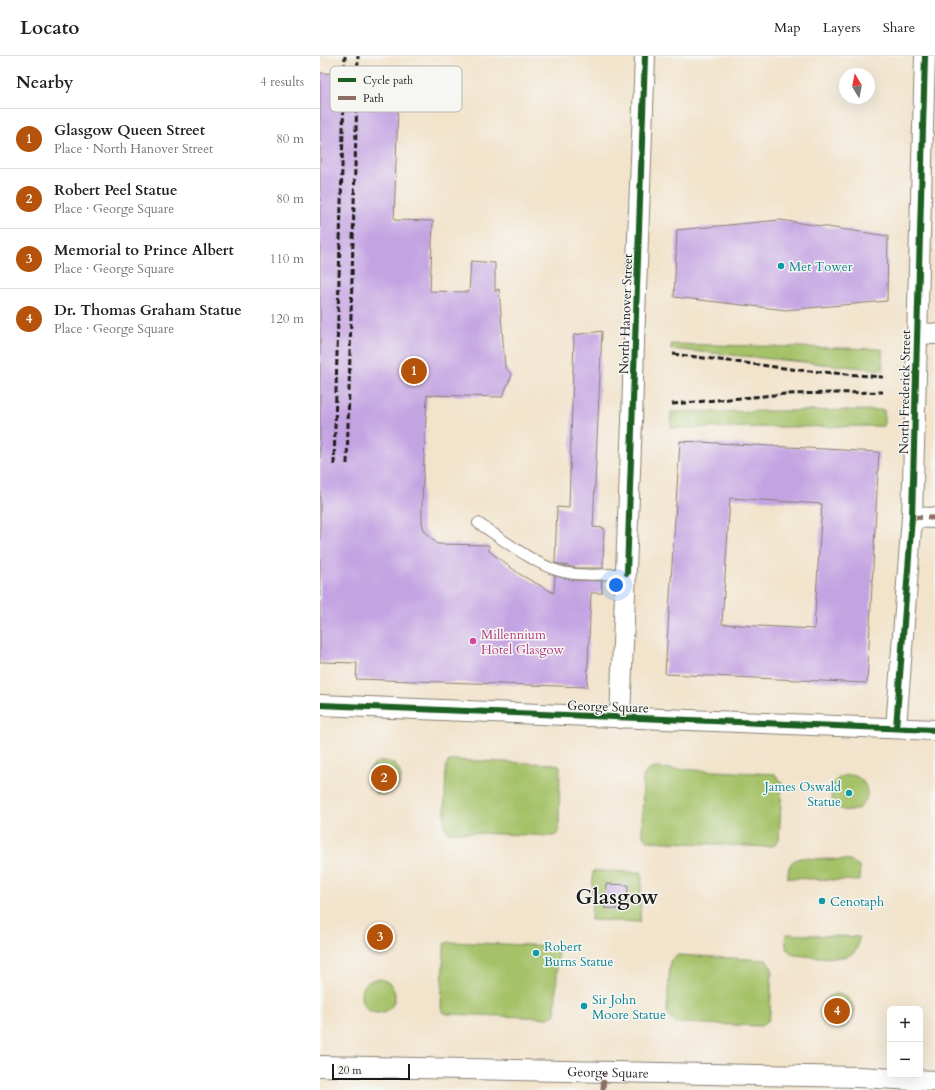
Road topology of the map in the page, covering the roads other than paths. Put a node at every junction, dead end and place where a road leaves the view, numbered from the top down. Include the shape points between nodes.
1 (645, 56) edge
2 (925, 56) edge
3 (926, 333) edge
4 (912, 517) junction
5 (935, 518) edge
6 (478, 523) dead end
7 (627, 573) junction
8 (320, 705) edge
9 (620, 718) junction
10 (896, 728) junction
11 (935, 730) edge
12 (320, 1066) edge
13 (935, 1081) edge
14 (603, 1082) edge
15 (898, 1085) edge

1 - 7 street, North Hanover Street, bridge
2 - 3 street, North Frederick Street
3 - 4 street, North Frederick Street
4 - 5 street
4 - 10 street, North Frederick Street
6 - 7 lane via 547,567 577,574
7 - 9 street, North Hanover Street
8 - 9 street, George Square
9 - 10 street, George Square
10 - 11 street, George Square
12 - 14 street, George Square
13 - 15 street, George Square
14 - 15 street, George Square

